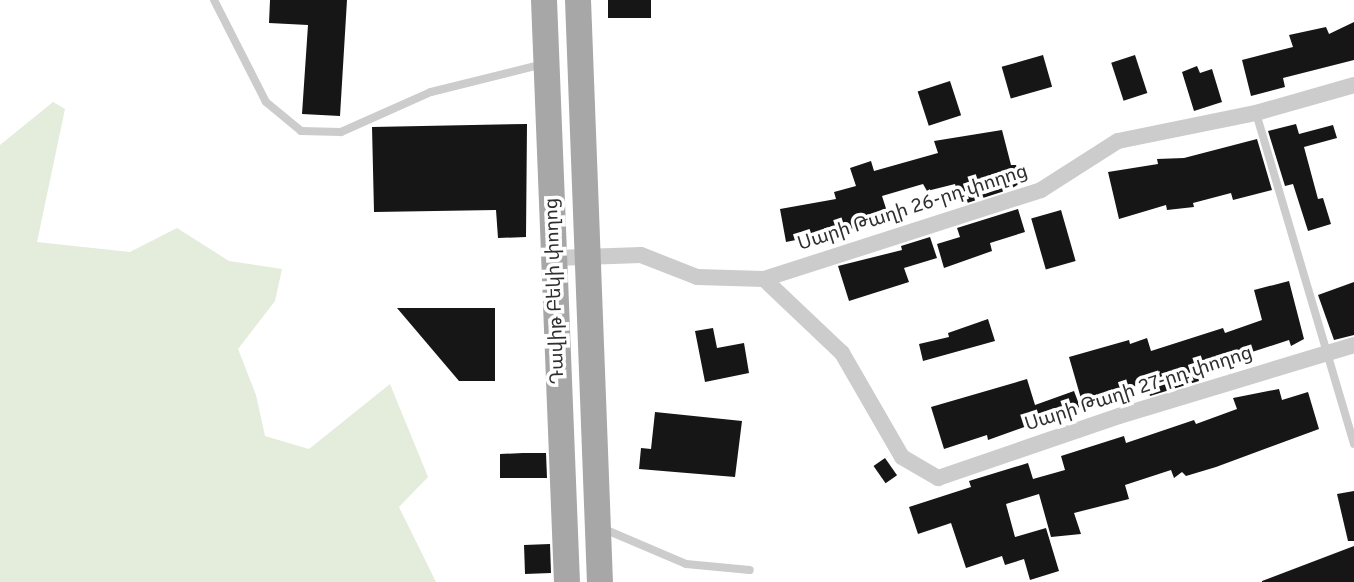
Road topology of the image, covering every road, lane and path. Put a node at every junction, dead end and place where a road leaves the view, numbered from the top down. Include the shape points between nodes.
1 (214, 0) edge
2 (544, 0) edge
3 (578, 0) edge
4 (547, 63) junction
5 (1354, 85) edge
6 (1256, 113) junction
7 (590, 254) junction
8 (556, 258) junction
9 (764, 279) junction
10 (1354, 345) edge
11 (1327, 354) junction
12 (1354, 444) edge
13 (598, 527) junction
14 (750, 570) dead end
15 (567, 582) edge
16 (600, 582) edge

1 - 4 lane via 266,102 301,131 341,132 431,92
2 - 4 main road, Դավիթ Բեկի փողոց
3 - 7 main road, Դավիթ Բեկի փողոց
4 - 8 main road, Դավիթ Բեկի փողոց
5 - 6 street, Սարի Թաղի 26-րդ փողոց
6 - 9 street, Սարի Թաղի 26-րդ փողոց via 1118,141 1041,190
6 - 11 lane
7 - 8 street, Սարի Թաղի 26-րդ փողոց
7 - 9 street, Սարի Թաղի 26-րդ փողոց via 641,256 697,277
7 - 13 main road, Դավիթ Բեկի փողոց
8 - 15 main road, Դավիթ Բեկի փողոց
9 - 11 street, Սարի Թաղի 27-րդ փողոց via 842,353 902,457 938,478 1119,416
10 - 11 street, Սարի Թաղի 27-րդ փողոց
11 - 12 lane
13 - 14 lane via 686,564
13 - 16 main road, Դավիթ Բեկի փողոց

